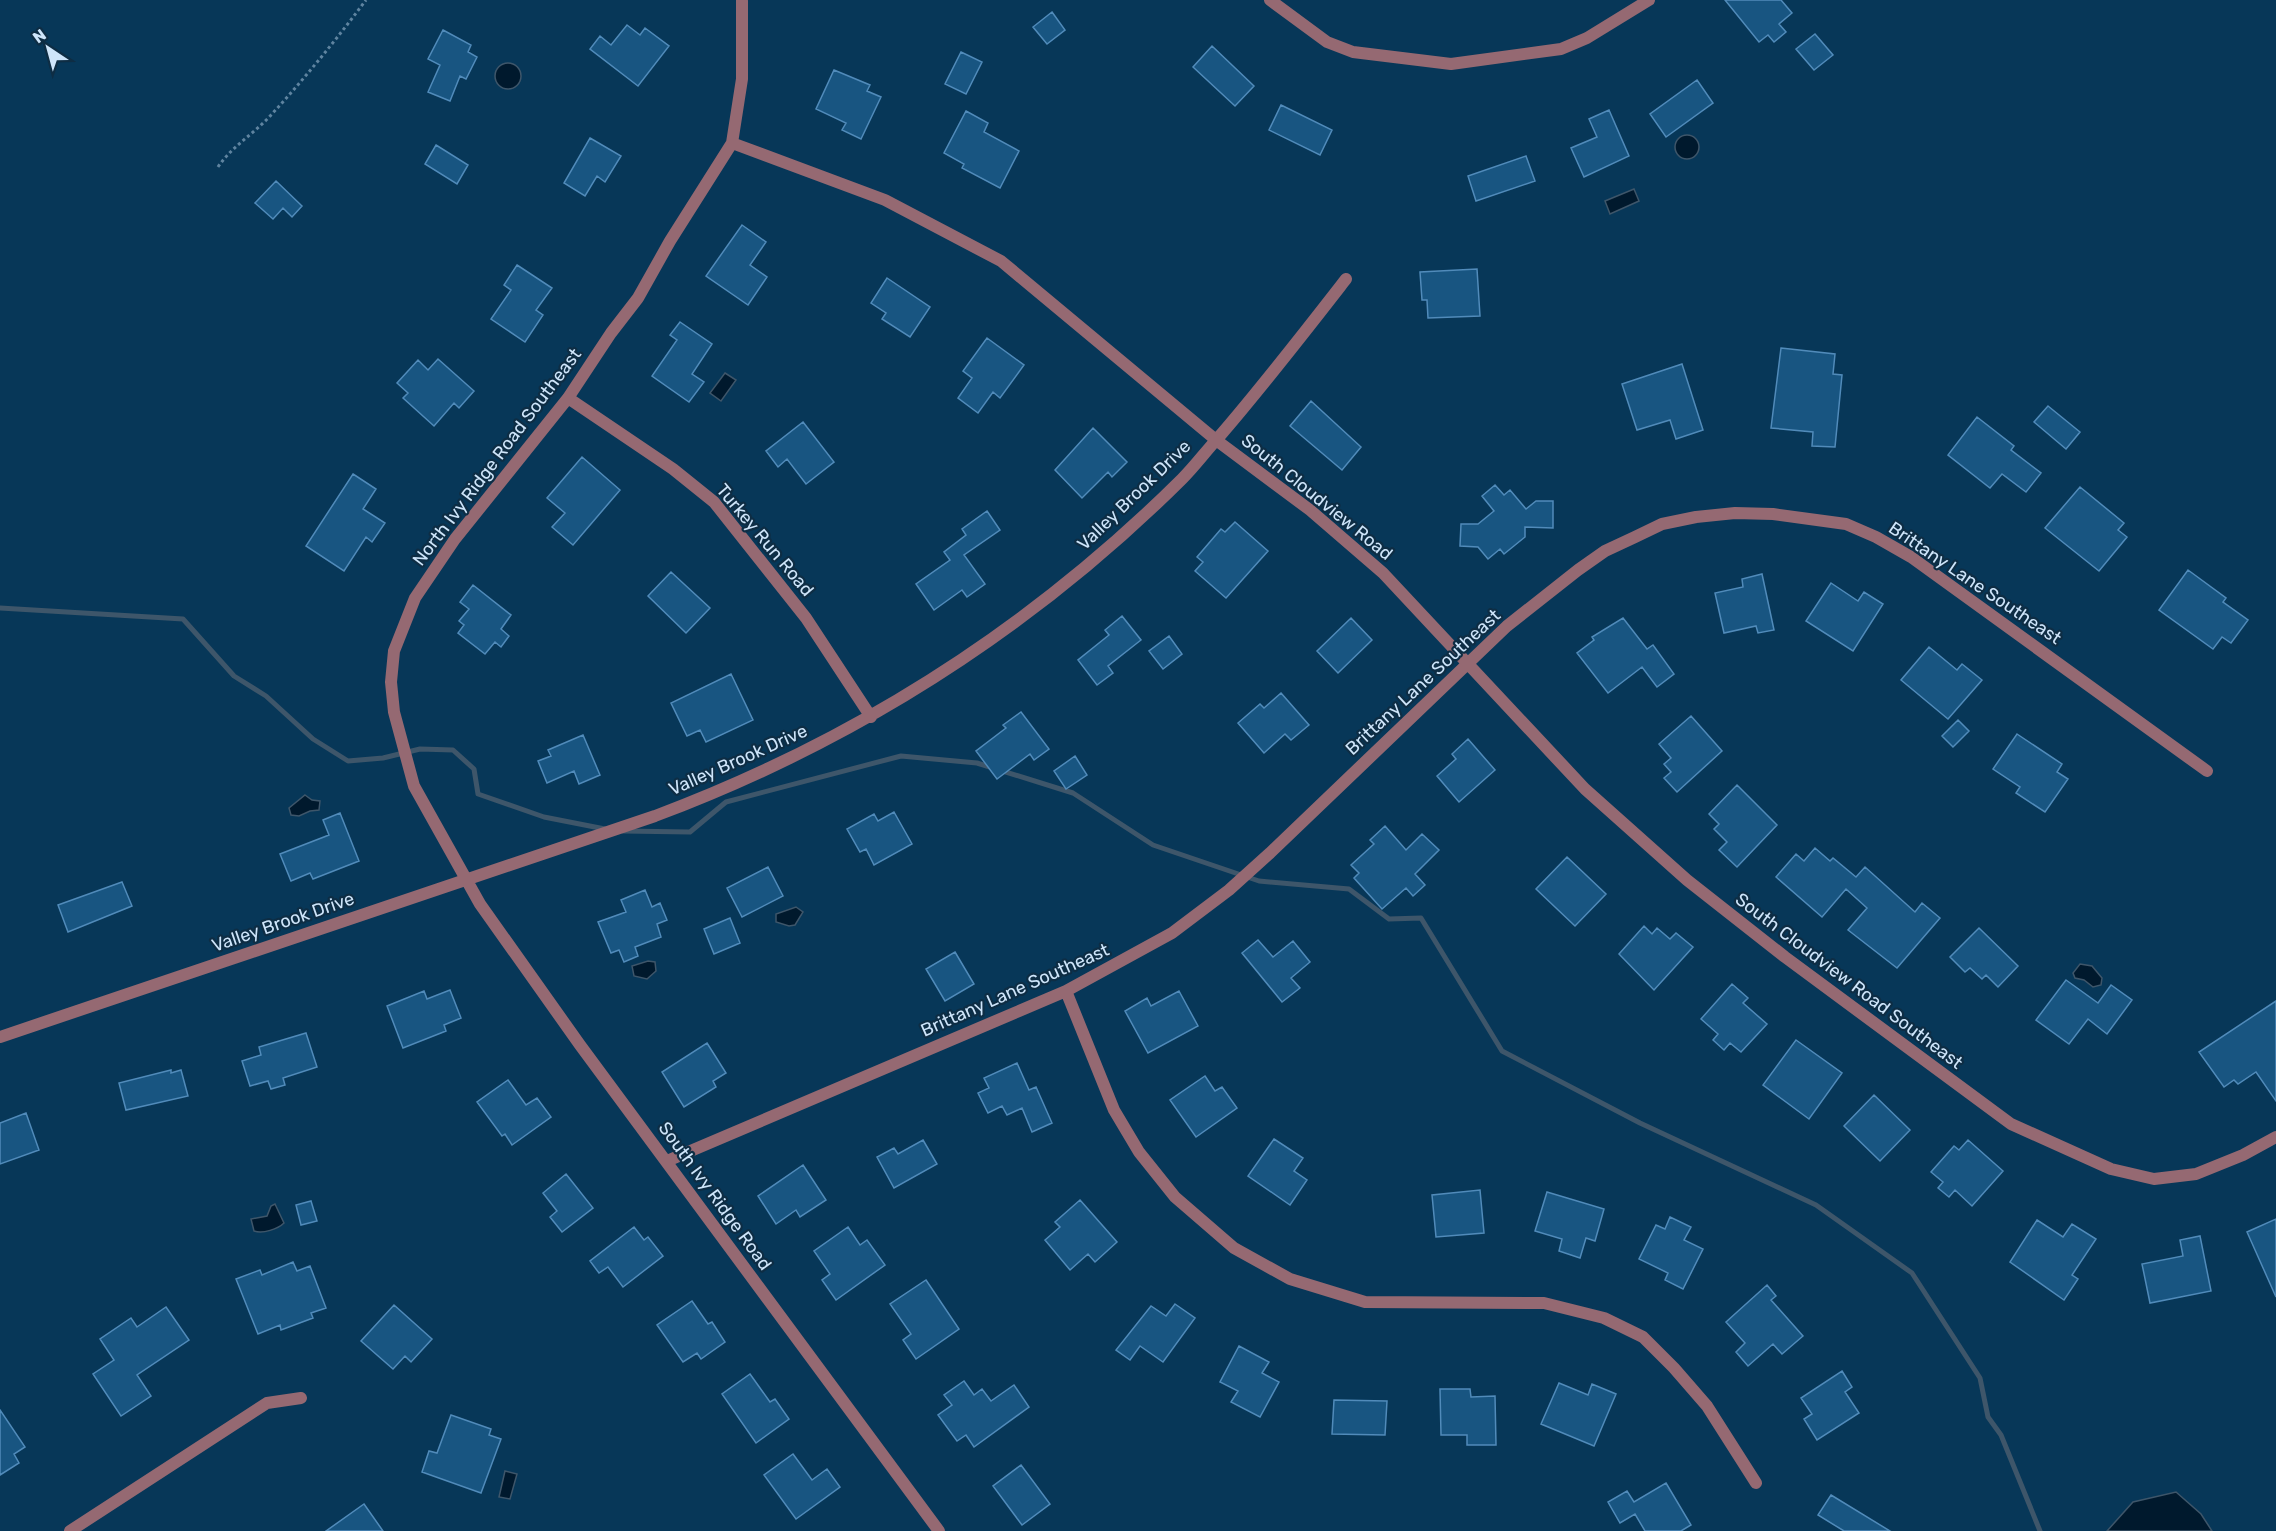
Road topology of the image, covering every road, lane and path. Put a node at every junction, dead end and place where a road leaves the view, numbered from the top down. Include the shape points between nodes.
1 (366, 0) edge
2 (1270, 0) edge
3 (1649, 0) edge
4 (742, 1) edge
5 (732, 143) junction
6 (218, 167) dead end
7 (1346, 279) dead end
8 (568, 398) junction
9 (1216, 440) junction
10 (1468, 663) junction
11 (871, 717) junction
12 (2207, 771) dead end
13 (465, 880) junction
14 (1065, 991) junction
15 (0, 1036) edge
16 (2276, 1137) edge
17 (667, 1161) junction
18 (301, 1398) dead end
19 (1756, 1483) dead end
20 (70, 1531) edge
21 (939, 1531) edge

1 - 6 path via 337,40 269,117 227,153
2 - 3 street via 1327,42 1353,52 1451,64 1562,49
4 - 5 street, North Ivy Ridge Road Southeast via 741,79
5 - 8 street, North Ivy Ridge Road Southeast via 638,298
5 - 9 street, South Cloudview Road via 885,200 1001,261
7 - 9 street, Valley Brook Drive via 1268,381
8 - 11 street, Turkey Run Road via 673,469 714,502 806,618
8 - 13 street, North Ivy Ridge Road Southeast via 434,568 411,607 394,651 394,712 409,770
9 - 10 street, South Cloudview Road via 1310,510 1383,573
9 - 11 street, Valley Brook Drive via 1184,477 1112,545 1059,588 949,670
10 - 12 street, Brittany Lane Southeast via 1507,626 1578,570 1605,551 1662,524 1735,513 1812,518 1846,524 1911,557
10 - 14 street, Brittany Lane Southeast via 1229,890 1172,933
10 - 16 street, South Cloudview Road Southeast via 1585,789 1671,866 1785,957 2011,1124 2111,1169 2154,1179 2196,1174
11 - 13 street, Valley Brook Drive via 696,800
13 - 15 street, Valley Brook Drive
13 - 17 street, South Ivy Ridge Road
14 - 17 street, Brittany Lane Southeast
14 - 19 street via 1114,1110 1139,1152 1175,1197 1233,1248 1290,1279 1365,1302 1544,1303 1604,1318 1643,1336 1674,1368 1707,1406
17 - 21 street, South Ivy Ridge Road
18 - 20 street via 267,1403

